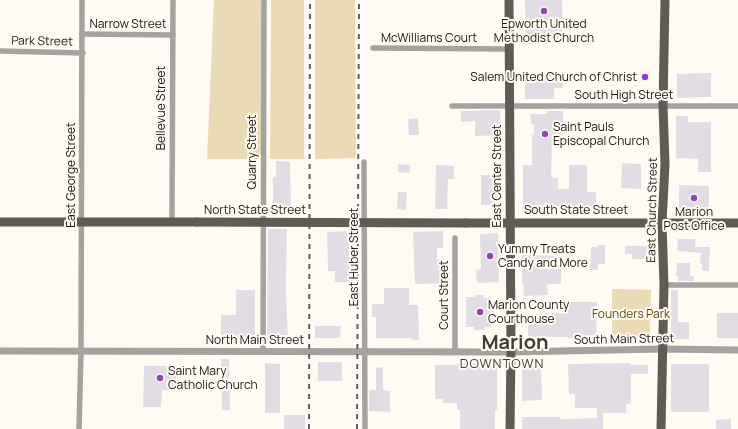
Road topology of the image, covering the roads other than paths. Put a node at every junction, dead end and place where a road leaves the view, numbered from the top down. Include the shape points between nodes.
1 (82, 0) edge
2 (173, 0) edge
3 (264, 0) edge
4 (509, 0) edge
5 (665, 0) edge
6 (82, 34) junction
7 (173, 35) junction
8 (373, 48) dead end
9 (509, 49) junction
10 (0, 51) edge
11 (83, 53) junction
12 (452, 106) dead end
13 (510, 106) junction
14 (663, 106) junction
15 (738, 106) edge
16 (364, 162) dead end
17 (172, 216) dead end
18 (0, 222) edge
19 (81, 222) junction
20 (509, 222) junction
21 (738, 222) edge
22 (662, 223) junction
23 (455, 238) dead end
24 (664, 285) junction
25 (738, 285) edge
26 (662, 349) junction
27 (365, 350) junction
28 (738, 350) edge
29 (0, 351) edge
30 (81, 351) junction
31 (263, 351) junction
32 (455, 352) junction
33 (510, 352) junction
34 (79, 429) edge
35 (365, 429) edge
36 (510, 429) edge
37 (661, 429) edge

1 - 6 street, East George Street
2 - 7 street, Bellevue Street
3 - 31 street, Quarry Street
4 - 9 main road, East Center Street
5 - 14 main road, East Church Street
6 - 7 street, Narrow Street
6 - 11 street, East George Street
7 - 17 street, Bellevue Street
8 - 9 street, McWilliams Court
9 - 13 main road, East Center Street
10 - 11 street, Park Street
11 - 19 street, East George Street
12 - 13 street, South High Street
13 - 14 street, South High Street
13 - 20 main road, East Center Street
14 - 15 street, South High Street
14 - 22 main road, East Church Street via 665,164
16 - 27 street, East Huber Street
18 - 19 main road, North State Street
19 - 20 main road, North State Street, bridge
19 - 30 street, East George Street
20 - 22 main road, South State Street
20 - 33 main road, East Center Street
21 - 22 main road, South State Street
22 - 24 main road, East Church Street
23 - 32 street, Court Street
24 - 25 street
24 - 26 main road, East Church Street
26 - 28 street, South Main Street
26 - 33 street, South Main Street
26 - 37 main road, East Church Street
27 - 31 street, North Main Street
27 - 32 street, North Main Street
27 - 35 street, East Huber Street
29 - 30 street, North Main Street
30 - 31 street, North Main Street
30 - 34 street, East George Street
32 - 33 street, North Main Street
33 - 36 main road, East Center Street

